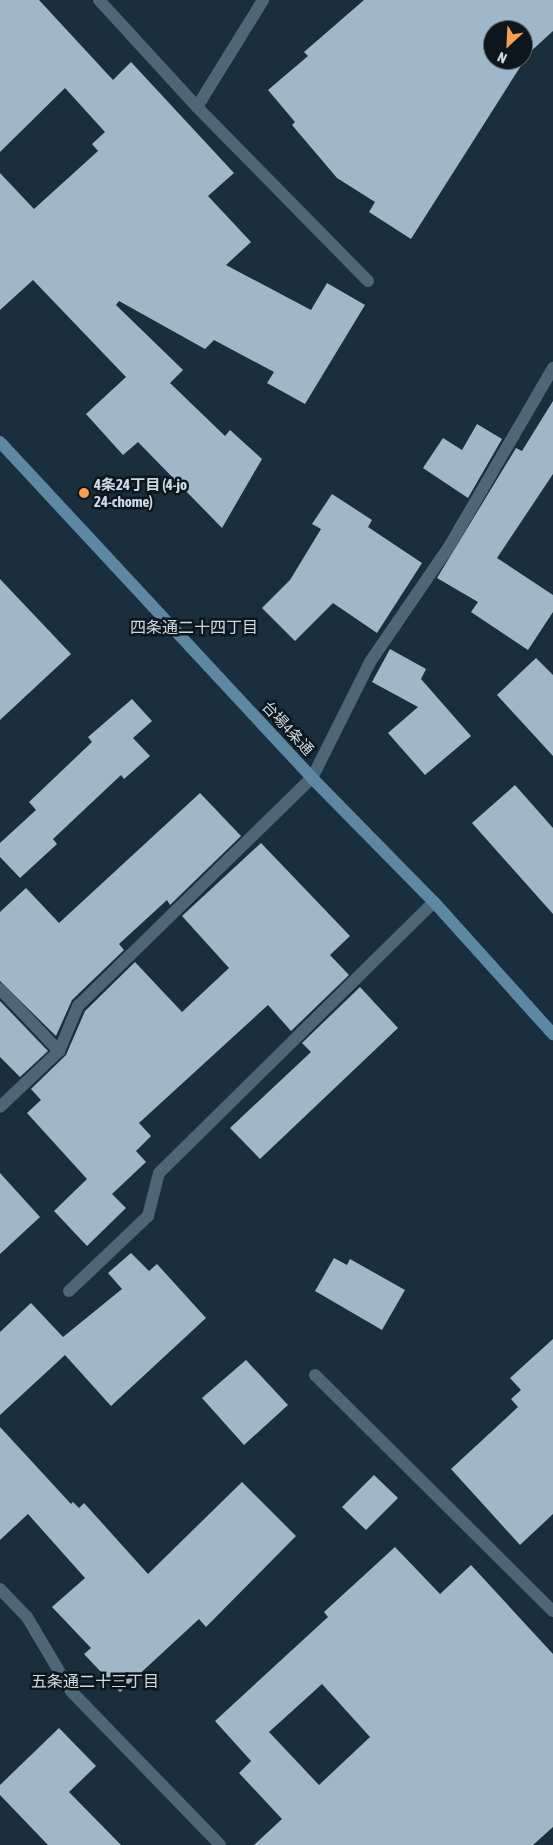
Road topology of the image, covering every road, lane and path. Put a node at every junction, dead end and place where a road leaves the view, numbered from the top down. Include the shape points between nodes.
1 (99, 0) edge
2 (262, 0) edge
3 (197, 107) junction
4 (368, 281) dead end
5 (553, 368) edge
6 (0, 442) edge
7 (312, 778) junction
8 (434, 902) junction
9 (0, 989) edge
10 (553, 1034) edge
11 (59, 1051) junction
12 (0, 1106) edge
13 (69, 1291) dead end
14 (315, 1375) dead end
15 (0, 1589) edge
16 (553, 1611) edge
17 (220, 1845) edge

1 - 3 street
2 - 3 street
3 - 4 street
5 - 7 street via 450,545 370,662
6 - 7 street, 台場4条通
7 - 8 street, 台場4条通
7 - 11 street via 78,1006
8 - 10 street, 台場4条通
8 - 13 street via 159,1172 148,1216
9 - 11 street
11 - 12 street
14 - 16 street
15 - 17 street via 27,1617 71,1691

